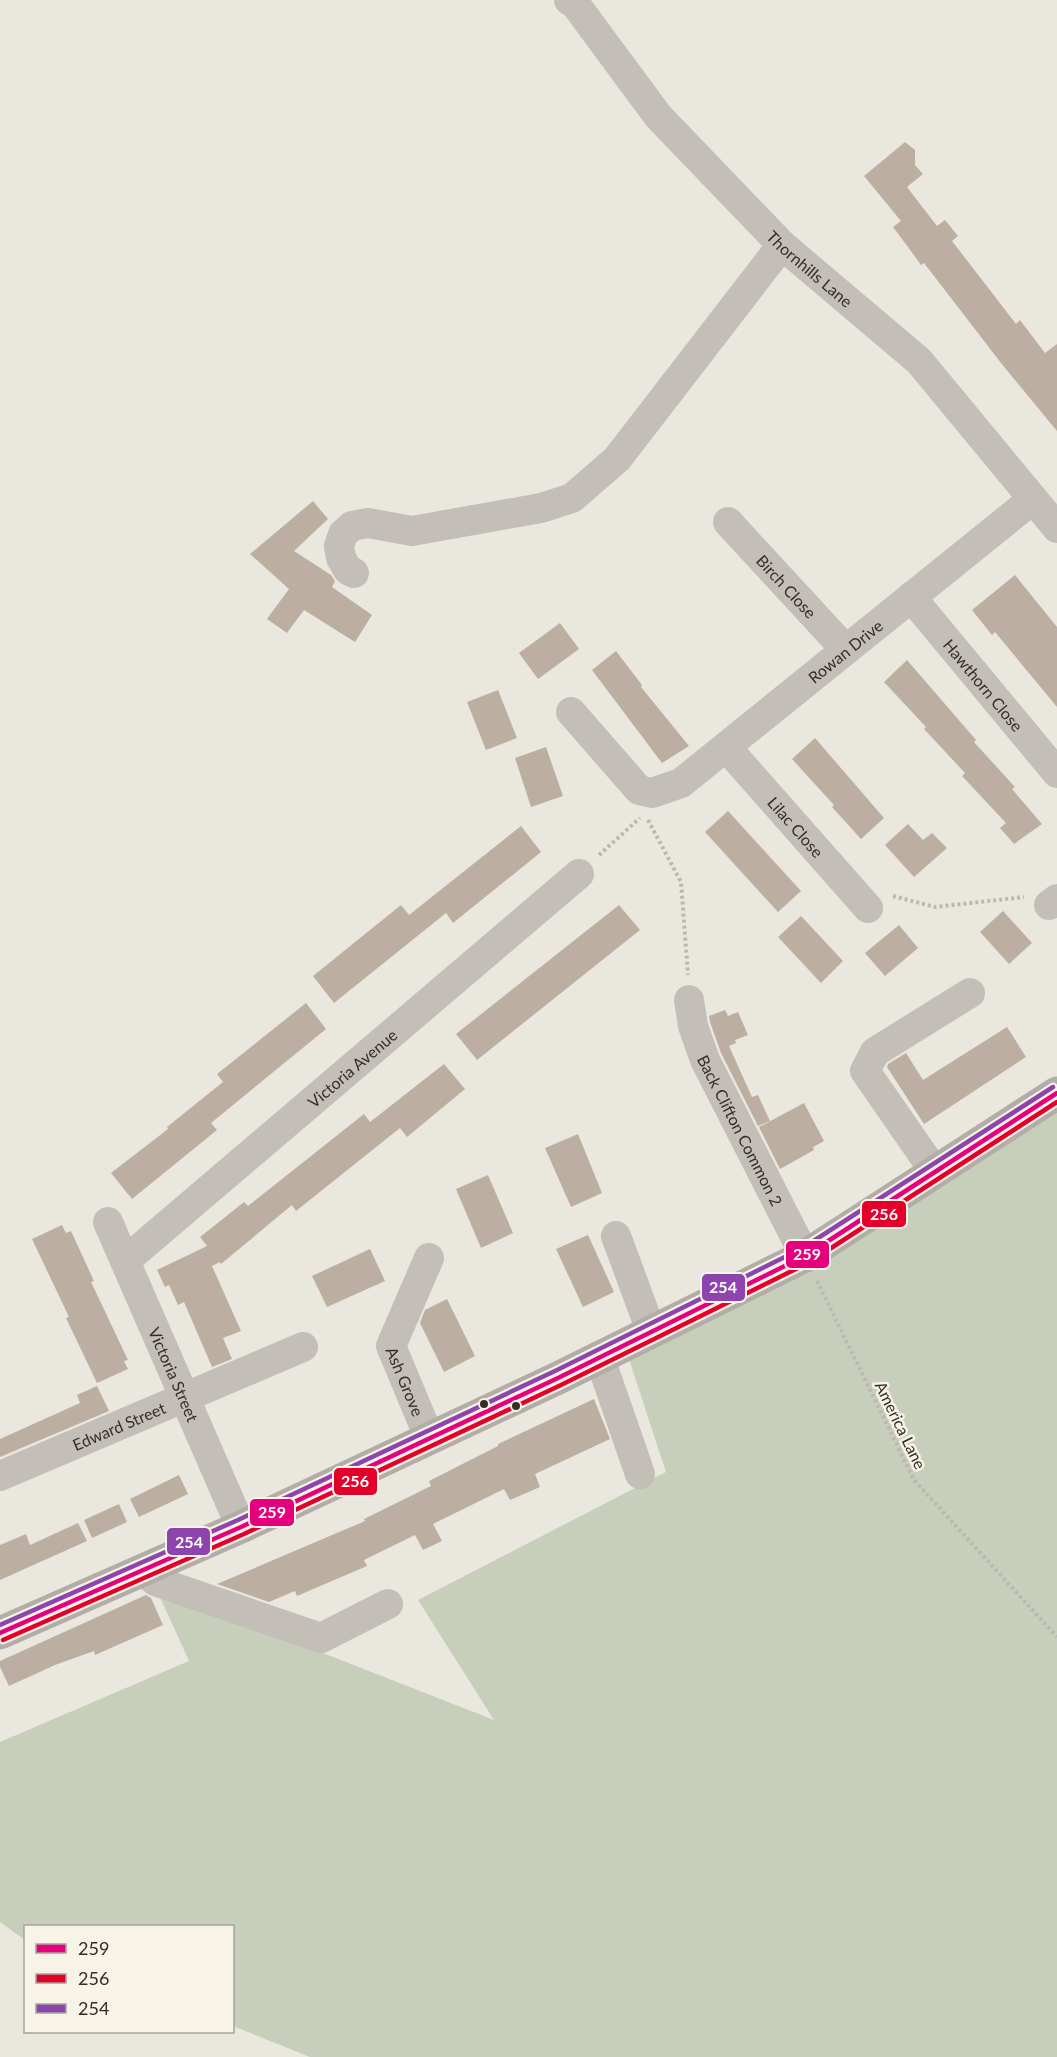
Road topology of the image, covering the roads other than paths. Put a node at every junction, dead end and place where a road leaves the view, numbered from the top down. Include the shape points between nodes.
1 (569, 0) edge
2 (782, 245) junction
3 (1033, 499) junction
4 (728, 522) dead end
5 (1057, 528) edge
6 (354, 573) dead end
7 (911, 597) junction
8 (846, 650) junction
9 (571, 712) dead end
10 (726, 747) junction
11 (1057, 772) edge
12 (579, 873) road end
13 (868, 908) road end
14 (970, 993) dead end
15 (690, 1000) road end
16 (1057, 1093) edge
17 (935, 1172) junction
18 (108, 1222) dead end
19 (616, 1236) dead end
20 (805, 1256) junction
21 (429, 1258) dead end
22 (125, 1261) junction
23 (651, 1331) junction
24 (303, 1347) dead end
25 (598, 1356) junction
26 (184, 1398) junction
27 (429, 1437) junction
28 (640, 1474) dead end
29 (0, 1476) edge
30 (241, 1527) junction
31 (143, 1570) junction
32 (388, 1604) dead end
33 (0, 1632) edge

1 - 2 street, Thornhills Lane via 658,116
2 - 3 street, Thornhills Lane via 919,361
2 - 6 street via 617,459 572,498 542,508 412,531 368,523 352,526 343,534 339,546 341,558
3 - 5 street, Thornhills Lane
3 - 7 street, Rowan Drive
4 - 8 street, Birch Close
7 - 8 street, Rowan Drive
7 - 11 street, Hawthorn Close
8 - 10 street, Rowan Drive
9 - 10 street, Rowan Drive via 639,790 652,793 681,783
10 - 13 street, Lilac Close
12 - 22 street, Victoria Avenue
14 - 17 street via 875,1052 865,1071
15 - 20 street, Back Clifton Common 2 via 693,1026 705,1060
16 - 17 main road
17 - 20 main road
18 - 22 street, Victoria Street
19 - 23 street
20 - 23 main road
21 - 27 street, Ash Grove via 391,1346
22 - 26 street, Victoria Street
23 - 25 main road
24 - 26 street, Edward Street
25 - 27 main road
25 - 28 street
26 - 29 street, Edward Street
26 - 30 street, Victoria Street
27 - 30 main road
30 - 31 main road
31 - 32 street via 155,1581 321,1638
31 - 33 main road

